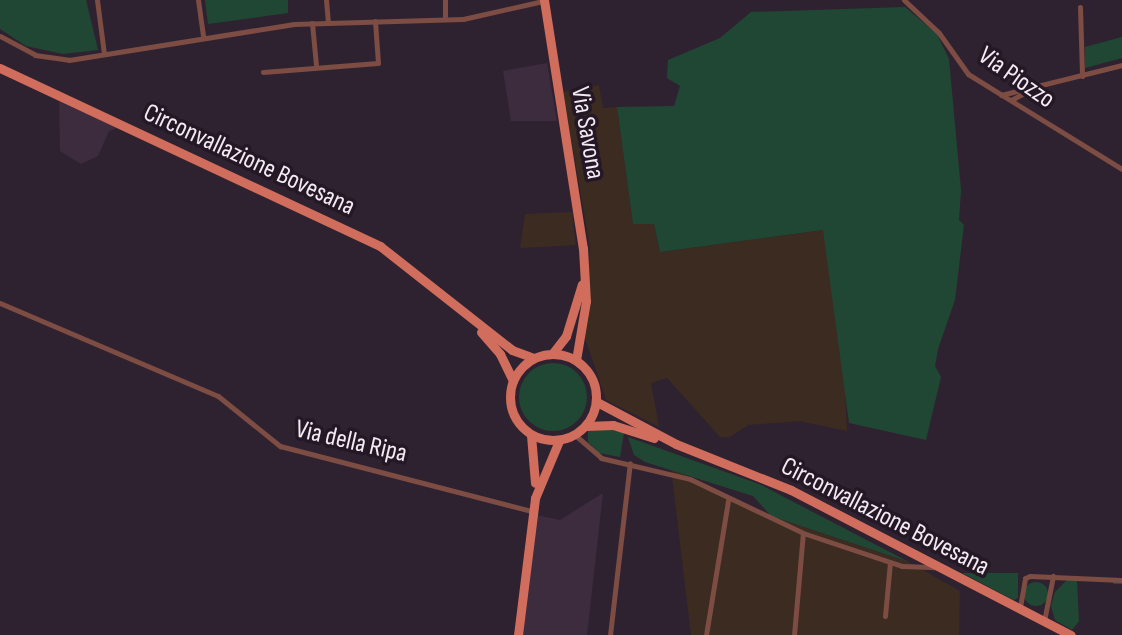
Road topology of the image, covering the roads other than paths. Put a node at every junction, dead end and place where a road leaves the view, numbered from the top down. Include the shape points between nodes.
1 (97, 0) edge
2 (198, 0) edge
3 (326, 0) edge
4 (445, 0) edge
5 (544, 0) edge
6 (904, 0) edge
7 (1080, 7) dead end
8 (445, 18) junction
9 (375, 21) junction
10 (312, 23) junction
11 (328, 23) junction
12 (0, 36) edge
13 (203, 36) junction
14 (104, 54) junction
15 (316, 65) junction
16 (1122, 65) edge
17 (0, 68) edge
18 (263, 72) dead end
19 (1082, 76) junction
20 (1034, 87) junction
21 (1000, 95) junction
22 (1010, 101) junction
23 (1026, 111) junction
24 (1122, 169) edge
25 (584, 273) junction
26 (0, 303) edge
27 (465, 314) junction
28 (552, 354) junction
29 (534, 358) junction
30 (576, 360) junction
31 (513, 381) junction
32 (597, 402) junction
33 (586, 426) junction
34 (639, 430) junction
35 (531, 435) junction
36 (575, 435) junction
37 (559, 441) junction
38 (630, 463) junction
39 (535, 498) junction
40 (728, 500) junction
41 (532, 511) junction
42 (803, 533) junction
43 (890, 562) junction
44 (937, 567) junction
45 (1053, 575) junction
46 (1122, 580) edge
47 (1019, 610) junction
48 (885, 616) dead end
49 (1044, 622) junction
50 (518, 635) edge
51 (610, 635) edge
52 (706, 635) edge
53 (794, 635) edge
54 (1071, 635) edge

1 - 14 street
2 - 13 street
3 - 11 street
4 - 8 street
5 - 8 street
5 - 25 main road, Via Savona
6 - 21 street, Via Piozzo via 939,33 968,74
7 - 19 street
8 - 9 street
9 - 11 street
9 - 15 street via 378,63
10 - 11 street
10 - 13 street
10 - 15 street
12 - 14 street via 51,59
13 - 14 street
15 - 18 street
16 - 19 street
17 - 27 main road, Circonvallazione Bovesana via 346,228 425,278
19 - 20 street
20 - 21 street
20 - 22 street
20 - 23 street via 1026,97
21 - 22 street, Via Piozzo
22 - 23 street, Via Piozzo
23 - 24 street, Via Piozzo
25 - 28 main road, Via Savona via 570,327
25 - 30 main road, Via Savona
26 - 41 street, Via della Ripa via 218,396 280,446
27 - 29 main road, Circonvallazione Bovesana via 512,350
27 - 31 main road, Circonvallazione Bovesana via 500,354
28 - 29 main road
28 - 30 main road
29 - 31 main road
30 - 32 main road via 592,378
31 - 35 main road via 513,414
32 - 33 main road
32 - 34 main road, Circonvallazione Bovesana
33 - 34 main road, Circonvallazione Bovesana
33 - 36 main road
34 - 44 main road, Circonvallazione Bovesana via 791,490
35 - 37 main road
35 - 39 main road
36 - 37 main road
36 - 38 street via 601,458
37 - 39 main road
38 - 40 street via 676,474
38 - 51 street
39 - 41 main road
40 - 42 street
40 - 52 street
41 - 50 main road
42 - 43 street
42 - 53 street
43 - 44 street via 922,570
43 - 48 street
44 - 47 main road, Circonvallazione Bovesana
45 - 46 street
45 - 47 street via 1025,578
45 - 49 street
47 - 49 main road, Circonvallazione Bovesana
49 - 54 main road, Circonvallazione Bovesana

